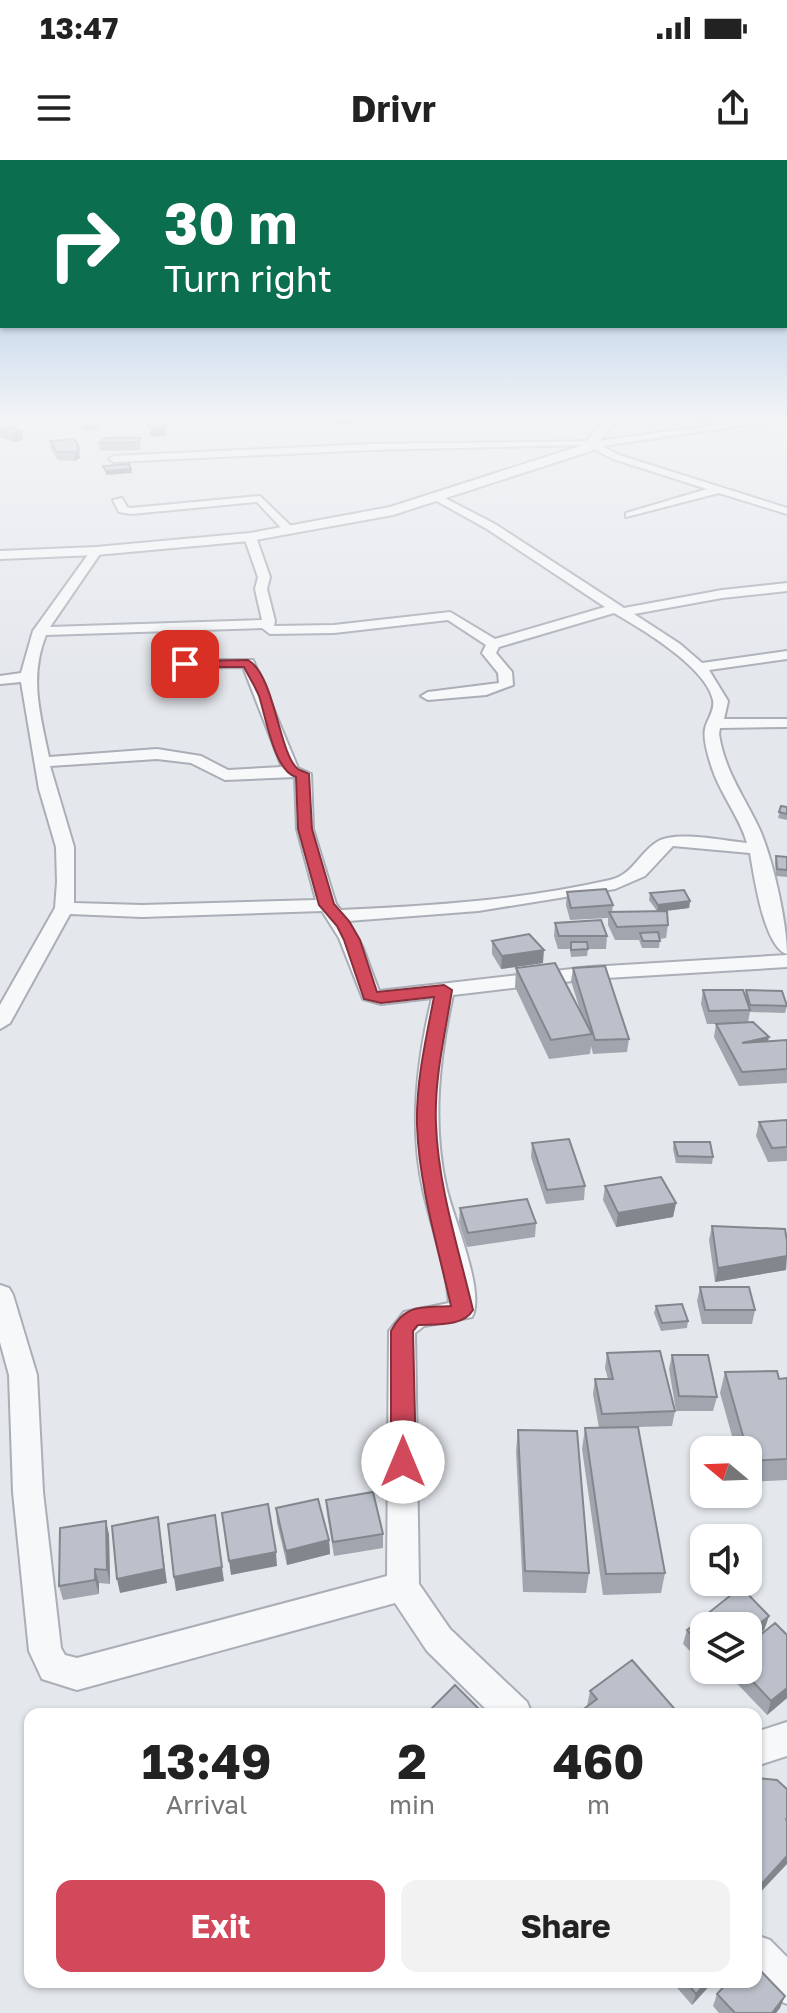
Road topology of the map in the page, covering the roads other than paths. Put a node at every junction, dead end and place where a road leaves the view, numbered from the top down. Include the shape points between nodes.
1 (120, 504) edge
2 (201, 504) edge
3 (265, 504) edge
4 (414, 504) edge
5 (453, 504) edge
6 (662, 504) edge
7 (766, 504) edge
8 (787, 511) edge
9 (630, 515) dead end
10 (289, 530) junction
11 (250, 537) junction
12 (96, 551) junction
13 (0, 555) edge
14 (787, 587) edge
15 (619, 610) junction
16 (266, 624) junction
17 (40, 631) junction
18 (246, 644) junction
19 (493, 644) junction
20 (170, 655) dead end
21 (787, 655) edge
22 (697, 668) junction
23 (26, 677) junction
24 (0, 680) edge
25 (428, 696) dead end
26 (787, 723) edge
27 (715, 724) junction
28 (42, 762) junction
29 (292, 771) junction
30 (758, 849) junction
31 (64, 908) junction
32 (331, 911) junction
33 (787, 948) edge
34 (787, 961) edge
35 (444, 990) junction
36 (0, 1023) edge
37 (0, 1295) edge
38 (403, 1586) junction
39 (509, 1708) edge
40 (787, 1739) edge
41 (762, 1747) edge
42 (762, 1960) edge
43 (787, 1984) edge

1 - 2 street via 131,511
3 - 10 street
4 - 10 street
5 - 15 street via 485,520
6 - 9 street
7 - 8 street
10 - 11 street
11 - 12 street
11 - 16 street via 264,577
12 - 13 street
12 - 17 street
14 - 15 street
15 - 19 street
15 - 22 street
16 - 18 street
16 - 19 street via 270,630 298,631 450,616
17 - 18 street
17 - 23 street
18 - 20 street via 174,664
18 - 29 street
19 - 25 street via 489,653 505,672 506,685
21 - 22 street
22 - 27 street via 719,696
23 - 24 street
23 - 28 street
26 - 27 street
27 - 30 street via 717,760
28 - 29 street via 157,754 195,759 225,775
28 - 31 street via 65,847
29 - 32 street via 303,774 305,829
30 - 32 street via 667,841 640,875 621,883 483,907
30 - 33 street via 771,912
31 - 32 street
31 - 36 street
32 - 35 street via 352,940 370,995
34 - 35 street via 590,973
35 - 38 street via 428,1079 426,1125 463,1310 414,1317 402,1331
37 - 38 street via 23,1375 28,1492 45,1651 54,1668 77,1674
38 - 39 street via 418,1617 440,1644
40 - 41 street
42 - 43 street

